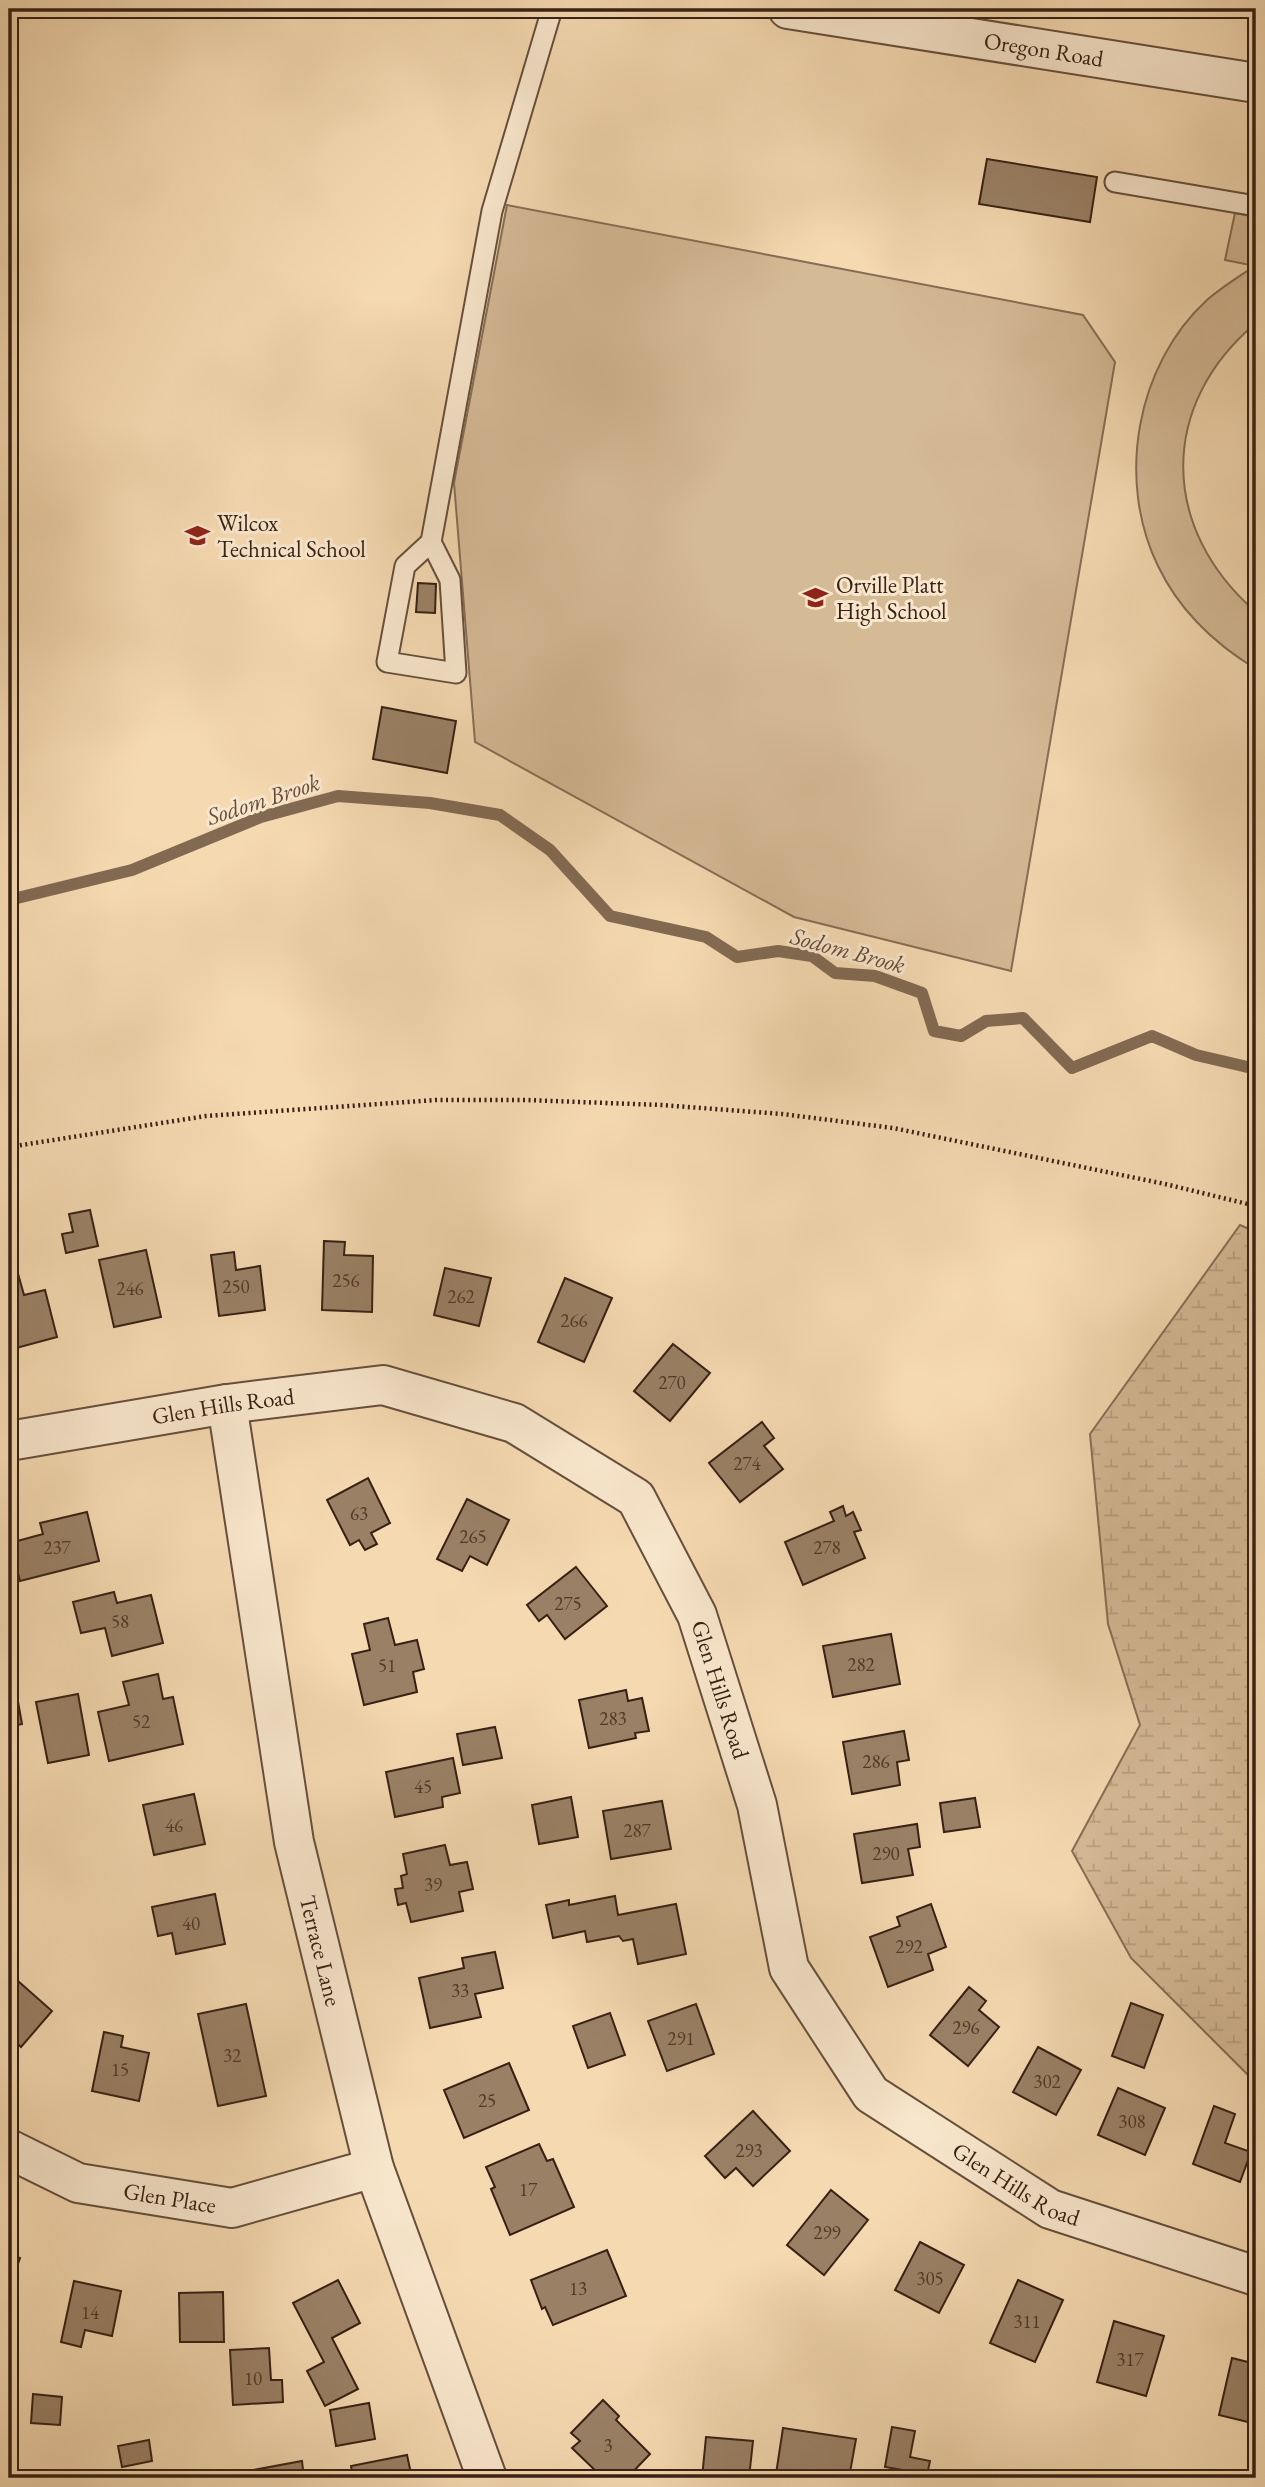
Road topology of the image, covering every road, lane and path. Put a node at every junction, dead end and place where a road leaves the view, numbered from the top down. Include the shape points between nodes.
1 (552, 9) edge
2 (788, 9) edge
3 (1256, 83) edge
4 (1115, 182) dead end
5 (1256, 206) edge
6 (431, 542) junction
7 (9, 1147) edge
8 (1256, 1206) edge
9 (227, 1404) junction
10 (9, 1441) edge
11 (9, 2148) edge
12 (374, 2168) junction
13 (1256, 2276) edge
14 (487, 2478) edge

1 - 6 lane via 492,211
2 - 3 street, Oregon Road
4 - 5 lane
6 - 6 lane via 405,566 387,662 456,673 450,580
7 - 8 path via 205,1116 436,1100 661,1105 893,1128
9 - 10 street, Glen Hills Road
9 - 12 street, Terrace Lane via 294,1842
9 - 13 street, Glen Hills Road via 383,1385 514,1423 636,1498 696,1615 757,1805 789,1968 871,2094 1050,2209
11 - 12 street, Glen Place via 78,2183 232,2208
12 - 14 street, Terrace Lane

